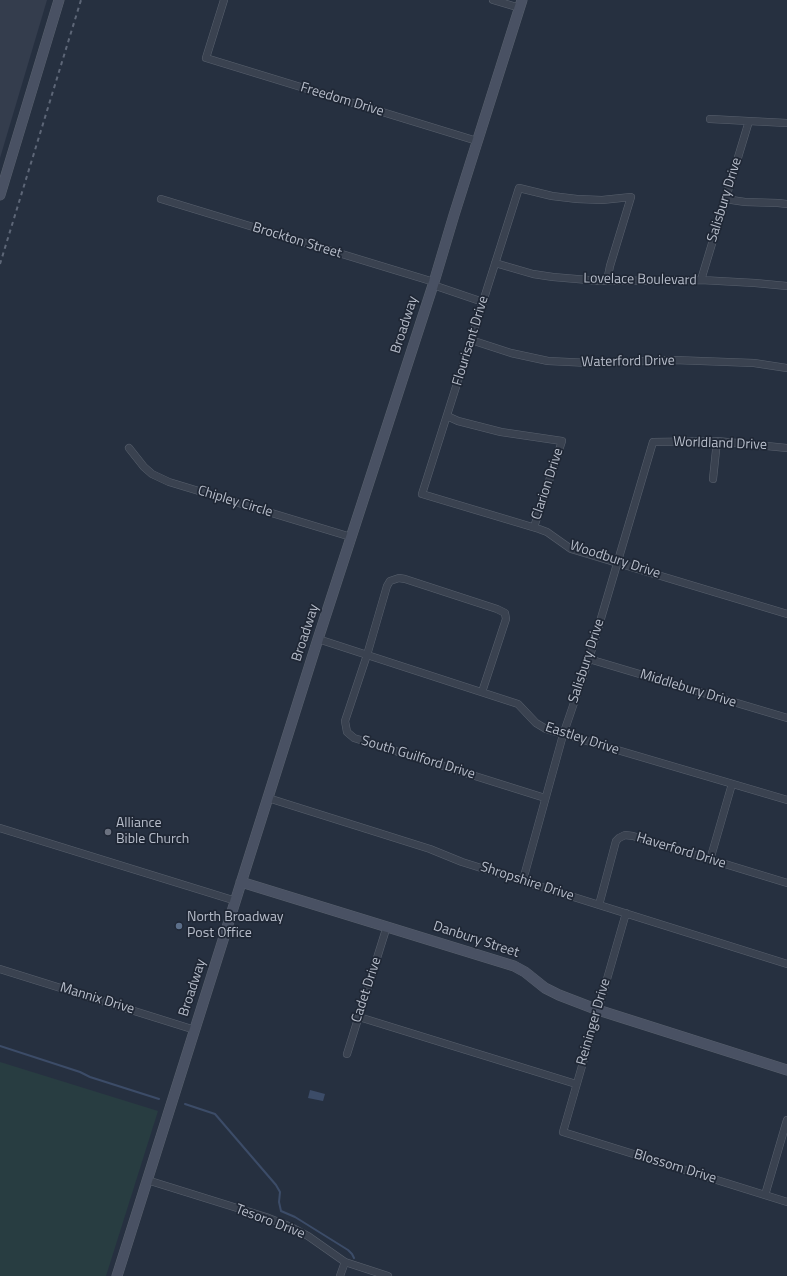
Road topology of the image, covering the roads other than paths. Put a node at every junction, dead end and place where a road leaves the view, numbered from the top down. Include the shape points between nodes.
1 (59, 0) edge
2 (224, 0) edge
3 (493, 0) edge
4 (521, 4) edge
5 (710, 119) dead end
6 (749, 120) junction
7 (787, 123) edge
8 (477, 141) junction
9 (0, 195) edge
10 (161, 199) dead end
11 (725, 200) junction
12 (787, 204) edge
13 (495, 263) junction
14 (700, 280) junction
15 (607, 281) junction
16 (433, 283) junction
17 (787, 286) edge
18 (483, 302) junction
19 (471, 340) junction
20 (787, 368) edge
21 (447, 416) junction
22 (717, 441) junction
23 (653, 442) joint
24 (129, 448) dead end
25 (787, 448) edge
26 (713, 479) dead end
27 (422, 494) joint
28 (534, 527) junction
29 (351, 538) junction
30 (617, 563) junction
31 (787, 612) edge
32 (318, 639) junction
33 (367, 654) junction
34 (589, 659) junction
35 (482, 692) junction
36 (787, 718) edge
37 (563, 735) junction
38 (732, 784) junction
39 (268, 798) junction
40 (545, 798) junction
41 (787, 799) edge
42 (0, 828) edge
43 (710, 860) junction
44 (523, 880) junction
45 (241, 882) junction
46 (787, 883) edge
47 (236, 901) junction
48 (599, 905) junction
49 (626, 913) junction
50 (387, 926) junction
51 (787, 964) edge
52 (0, 969) edge
53 (598, 1010) junction
54 (359, 1017) junction
55 (195, 1030) junction
56 (347, 1054) dead end
57 (787, 1070) edge
58 (576, 1084) junction
59 (787, 1120) edge
60 (563, 1132) joint
61 (147, 1180) junction
62 (765, 1195) junction
63 (787, 1202) edge
64 (345, 1262) junction
65 (117, 1276) edge
66 (340, 1276) edge
67 (388, 1276) edge

1 - 9 main road
2 - 8 street, Freedom Drive via 206,58
3 - 4 street
4 - 8 main road, Broadway
5 - 6 street
6 - 7 street
6 - 11 street, Salisbury Drive
8 - 16 main road, Broadway
10 - 16 street, Brockton Street
11 - 12 street
11 - 14 street, Salisbury Drive
13 - 15 street, Lovelace Boulevard via 533,274
13 - 15 street, Flourisant Drive via 519,188 577,199 631,197
13 - 18 street, Flourisant Drive
14 - 15 street, Lovelace Boulevard
14 - 17 street, Lovelace Boulevard
16 - 18 street, Brockton Street
16 - 29 main road, Broadway
18 - 19 street, Flourisant Drive
19 - 20 street, Waterford Drive via 511,353 590,364 674,360 754,363
19 - 21 street, Flourisant Drive
21 - 27 street, Flourisant Drive
21 - 28 street, Clarion Drive via 501,432 562,441
22 - 23 street, Worldland Drive
22 - 25 street, Worldland Drive
22 - 26 street
23 - 30 street, Salisbury Drive
24 - 29 street, Chipley Circle via 152,474 169,482
27 - 28 street, Woodbury Drive
28 - 30 street, Woodbury Drive via 547,532 571,549
29 - 32 main road, Broadway
30 - 31 street, Woodbury Drive
30 - 34 street, Salisbury Drive
32 - 33 street, Eastley Drive
32 - 39 main road, Broadway
33 - 35 street, Eastley Drive
33 - 35 street via 387,586 394,578 405,579 497,608 505,613 506,619
33 - 40 street, South Guilford Drive via 345,721 346,731 350,735
34 - 36 street, Middlebury Drive
34 - 37 street, Salisbury Drive
35 - 37 street, Eastley Drive via 518,704 536,723
37 - 38 street, Eastley Drive
37 - 40 street, Salisbury Drive
38 - 41 street, Eastley Drive
38 - 43 street
39 - 44 street, Shropshire Drive
39 - 45 main road, Broadway
40 - 44 street, Salisbury Drive
42 - 47 street
43 - 46 street, Haverford Drive
43 - 48 street, Haverford Drive via 625,835 616,841
44 - 48 street, Shropshire Drive
45 - 47 main road, Broadway
45 - 50 main road, Danbury Street
47 - 55 main road, Broadway
48 - 49 street, Shropshire Drive
49 - 51 street, Shropshire Drive
49 - 53 street, Reininger Drive
50 - 53 main road, Danbury Street via 514,966 553,993
50 - 54 street, Cadet Drive
52 - 55 street, Mannix Drive
53 - 57 main road, Danbury Street
53 - 58 street, Reininger Drive
54 - 56 street, Cadet Drive
54 - 58 street
55 - 61 main road, Broadway
58 - 60 street, Reininger Drive
59 - 62 street
60 - 62 street, Blossom Drive
61 - 64 street, Tesoro Drive via 291,1227
61 - 65 main road, Broadway
62 - 63 street, Blossom Drive
64 - 66 street
64 - 67 street, Tesoro Drive

